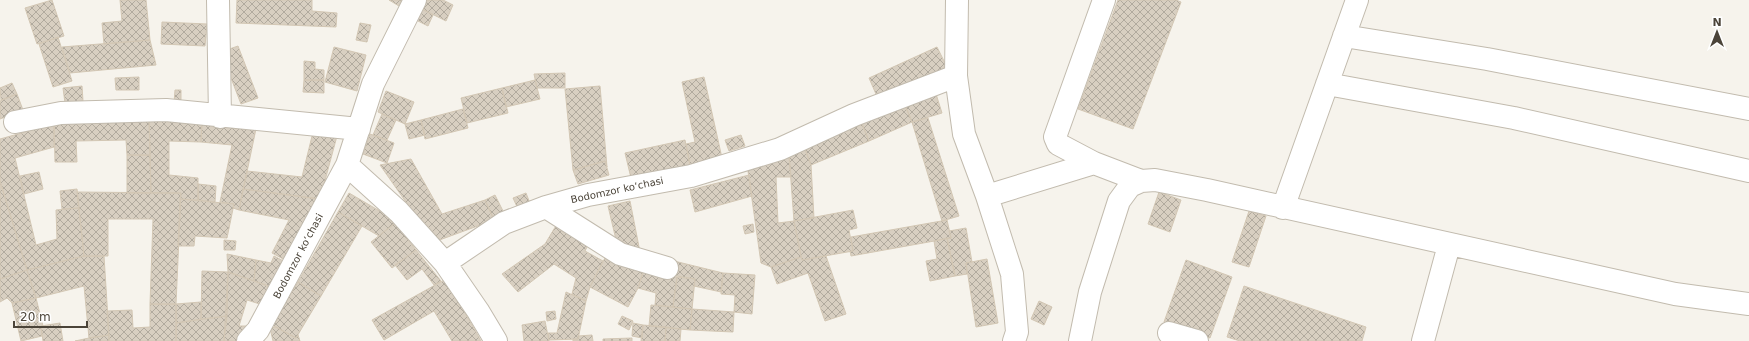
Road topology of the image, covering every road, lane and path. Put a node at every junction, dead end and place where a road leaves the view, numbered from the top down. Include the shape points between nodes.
1 (218, 0) edge
2 (416, 0) edge
3 (957, 0) edge
4 (1104, 0) edge
5 (1357, 0) edge
6 (1344, 36) junction
7 (956, 76) junction
8 (1327, 84) junction
9 (1749, 109) edge
10 (220, 117) junction
11 (15, 122) dead end
12 (359, 129) junction
13 (1094, 163) junction
14 (347, 165) junction
15 (1749, 171) edge
16 (1140, 181) junction
17 (987, 196) junction
18 (546, 207) junction
19 (1283, 208) junction
20 (1449, 245) junction
21 (445, 263) junction
22 (667, 268) dead end
23 (1749, 304) edge
24 (1169, 333) dead end
25 (248, 341) edge
26 (496, 341) edge
27 (1014, 341) edge
28 (1080, 341) edge
29 (1197, 341) edge
30 (1423, 341) edge

1 - 10 street
2 - 12 street, Bodomzor koʻchasi via 373,84
3 - 7 street
4 - 13 street via 1055,137 1058,144
5 - 6 street
6 - 8 street
6 - 9 street via 1487,59
7 - 17 street via 964,134
7 - 18 street, Bodomzor koʻchasi via 854,115 780,149 691,176 588,195
8 - 15 street via 1514,118
8 - 19 street
10 - 11 street via 166,110 76,112
10 - 12 street
12 - 14 street, Bodomzor koʻchasi
13 - 16 street
13 - 17 street
14 - 21 street via 399,212
14 - 25 street, Bodomzor koʻchasi via 258,330
16 - 19 street via 1168,182
16 - 28 street via 1130,186 1119,201 1090,292
17 - 27 street via 1012,274 1017,332
18 - 21 street, Bodomzor koʻchasi via 504,222
18 - 22 street via 620,254
19 - 20 street
20 - 23 street via 1675,294
20 - 30 street
21 - 26 street
24 - 29 street

